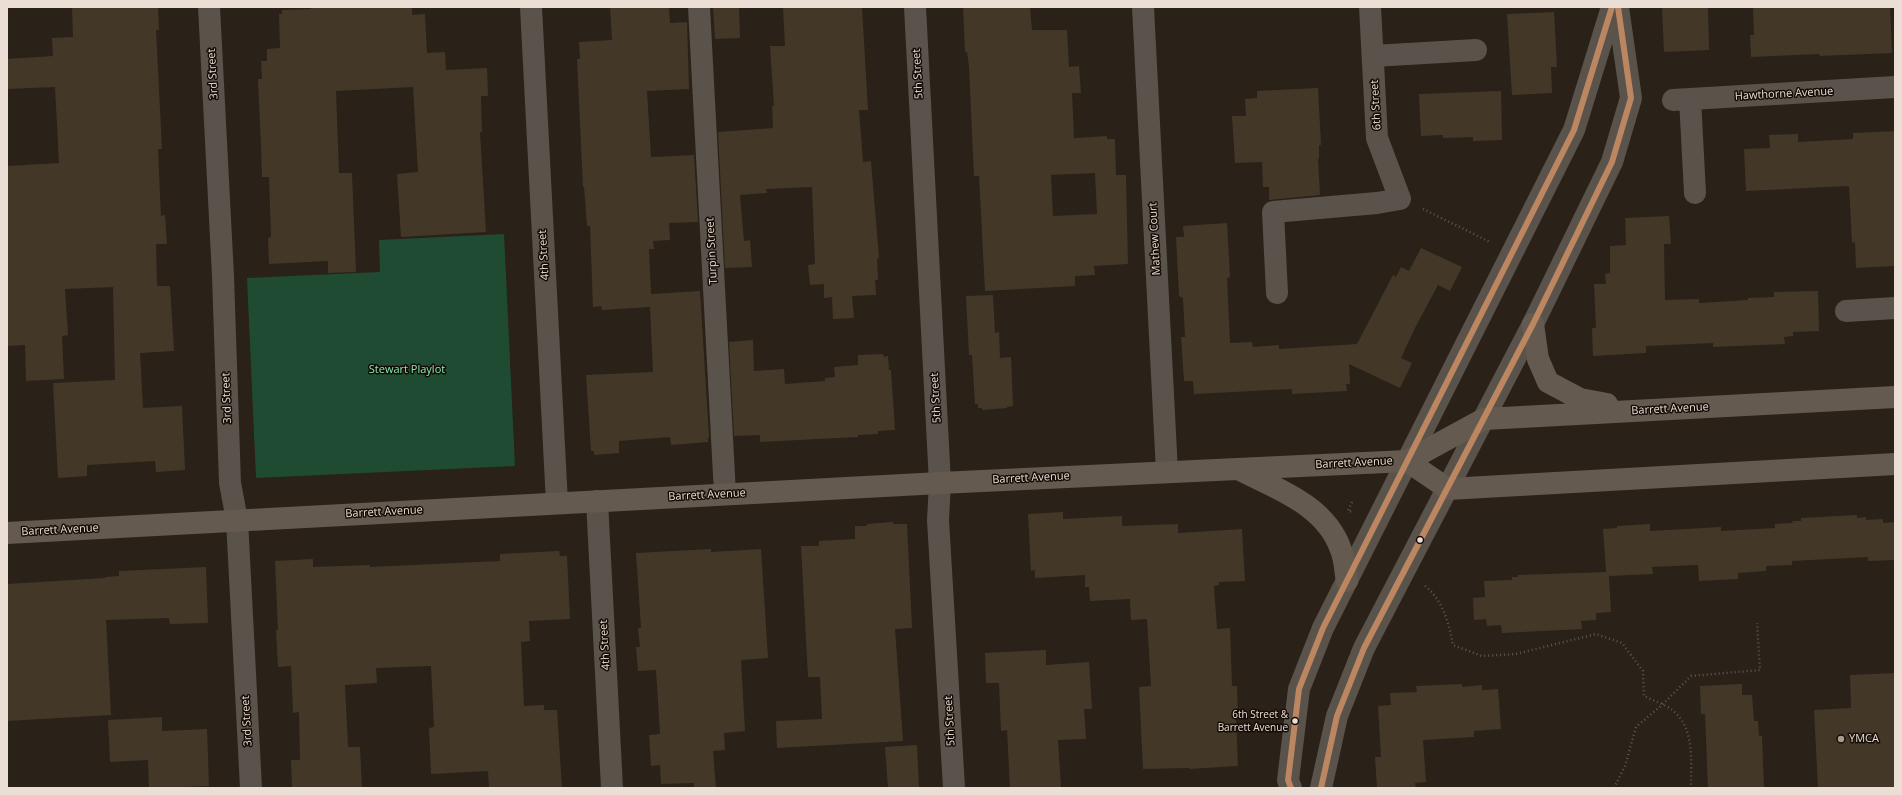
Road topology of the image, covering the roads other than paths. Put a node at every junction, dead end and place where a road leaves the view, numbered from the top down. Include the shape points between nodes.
1 (209, 7) edge
2 (531, 7) edge
3 (699, 7) edge
4 (914, 7) edge
5 (1143, 7) edge
6 (1370, 7) edge
7 (1612, 7) edge
8 (1618, 7) edge
9 (1476, 50) dead end
10 (1373, 56) junction
11 (1895, 87) edge
12 (1695, 193) dead end
13 (1277, 293) dead end
14 (1895, 308) edge
15 (1846, 311) dead end
16 (1533, 324) junction
17 (1895, 397) edge
18 (1640, 410) junction
19 (1484, 419) junction
20 (1407, 461) junction
21 (1895, 464) edge
22 (1237, 468) junction
23 (1167, 472) junction
24 (940, 483) junction
25 (1448, 489) junction
26 (724, 494) junction
27 (597, 501) junction
28 (557, 503) junction
29 (238, 520) junction
30 (7, 533) edge
31 (1347, 581) junction
32 (251, 788) edge
33 (612, 788) edge
34 (954, 788) edge
35 (1292, 788) edge
36 (1321, 788) edge

1 - 29 street, 3rd Street via 223,276 230,483
2 - 28 street, 4th Street
3 - 26 street, Turpin Street
4 - 24 street, 5th Street
5 - 23 street, Mathew Court
6 - 10 street, 6th Street
7 - 20 street via 1574,130
8 - 16 street via 1631,98 1612,162
9 - 10 street
10 - 13 street, 6th Street via 1377,138 1400,199 1273,212
11 - 12 street, Hawthorne Avenue via 1682,100
14 - 15 street
16 - 18 main road via 1538,359 1548,382 1580,399
16 - 19 street
17 - 18 main road, Barrett Avenue
18 - 19 main road, Barrett Avenue
19 - 20 main road, Barrett Avenue
19 - 25 street
20 - 22 main road, Barrett Avenue
20 - 25 main road, Barrett Avenue
20 - 31 street
21 - 25 main road
22 - 23 main road, Barrett Avenue
22 - 31 main road via 1304,502 1329,526 1341,550
23 - 24 main road, Barrett Avenue
24 - 26 main road, Barrett Avenue
24 - 34 street, 5th Street via 938,520
25 - 36 street via 1364,648 1337,716
26 - 27 main road, Barrett Avenue
27 - 28 main road, Barrett Avenue
27 - 33 street, 4th Street
28 - 29 main road, Barrett Avenue
29 - 30 main road, Barrett Avenue
29 - 32 street, 3rd Street
31 - 35 street via 1322,628 1298,689 1288,780

